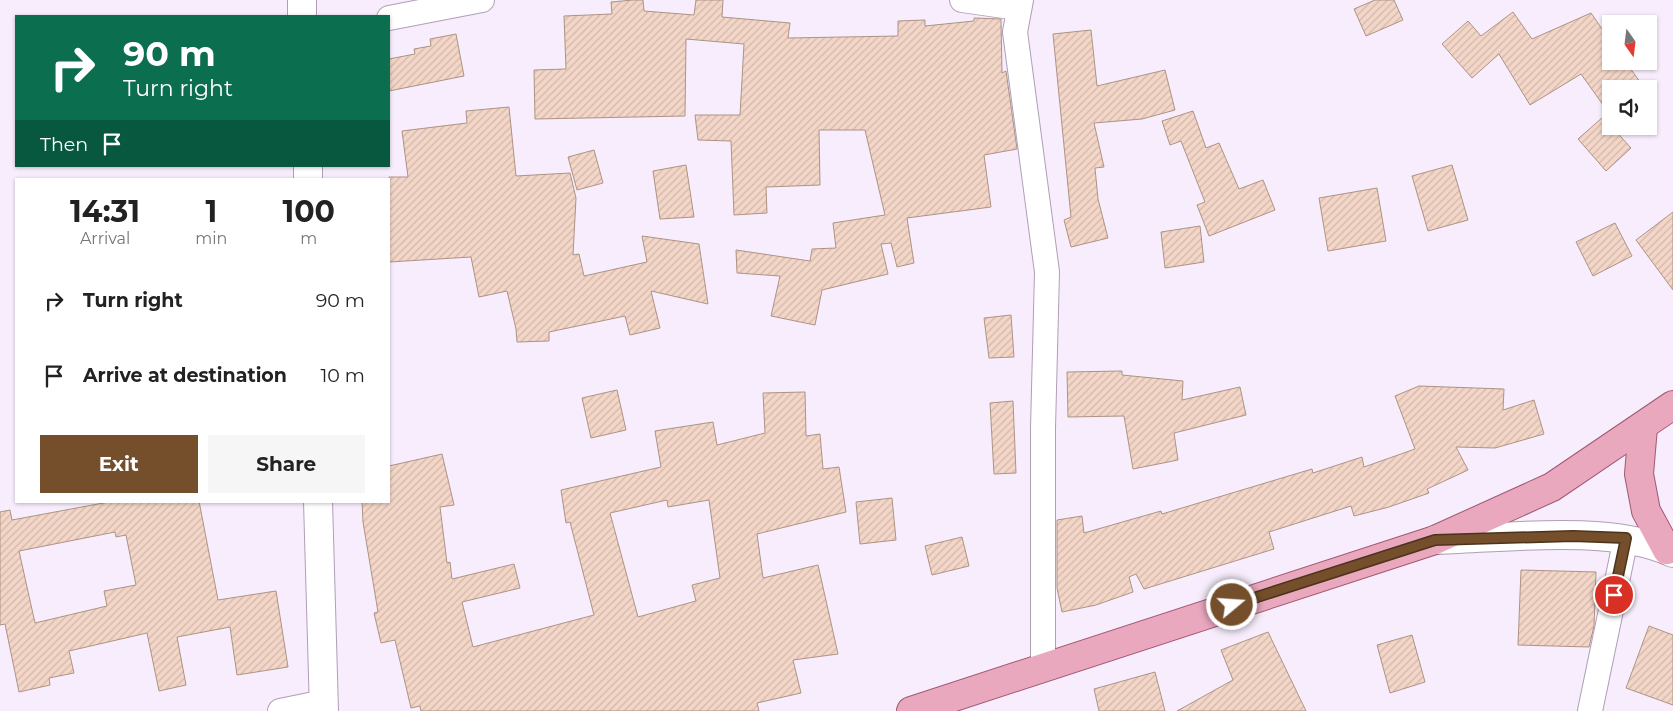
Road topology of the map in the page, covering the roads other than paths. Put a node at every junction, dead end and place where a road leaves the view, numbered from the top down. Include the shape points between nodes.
1 (302, 0) edge
2 (482, 0) edge
3 (962, 0) edge
4 (1020, 4) edge
5 (302, 15) edge
6 (390, 18) edge
7 (1673, 405) edge
8 (1644, 427) junction
9 (318, 503) edge
10 (1626, 538) junction
11 (1435, 540) junction
12 (1670, 551) edge
13 (1043, 666) junction
14 (324, 707) edge
15 (280, 711) edge
16 (911, 711) edge
17 (1590, 711) edge

1 - 5 street
2 - 6 street
3 - 4 street
4 - 13 street via 1015,32 1047,272
7 - 8 main road
8 - 11 main road via 1552,487
8 - 12 main road via 1639,474 1646,511
9 - 14 street
10 - 11 street via 1573,536
10 - 12 street
10 - 17 street
11 - 13 main road
13 - 16 main road
14 - 15 street

